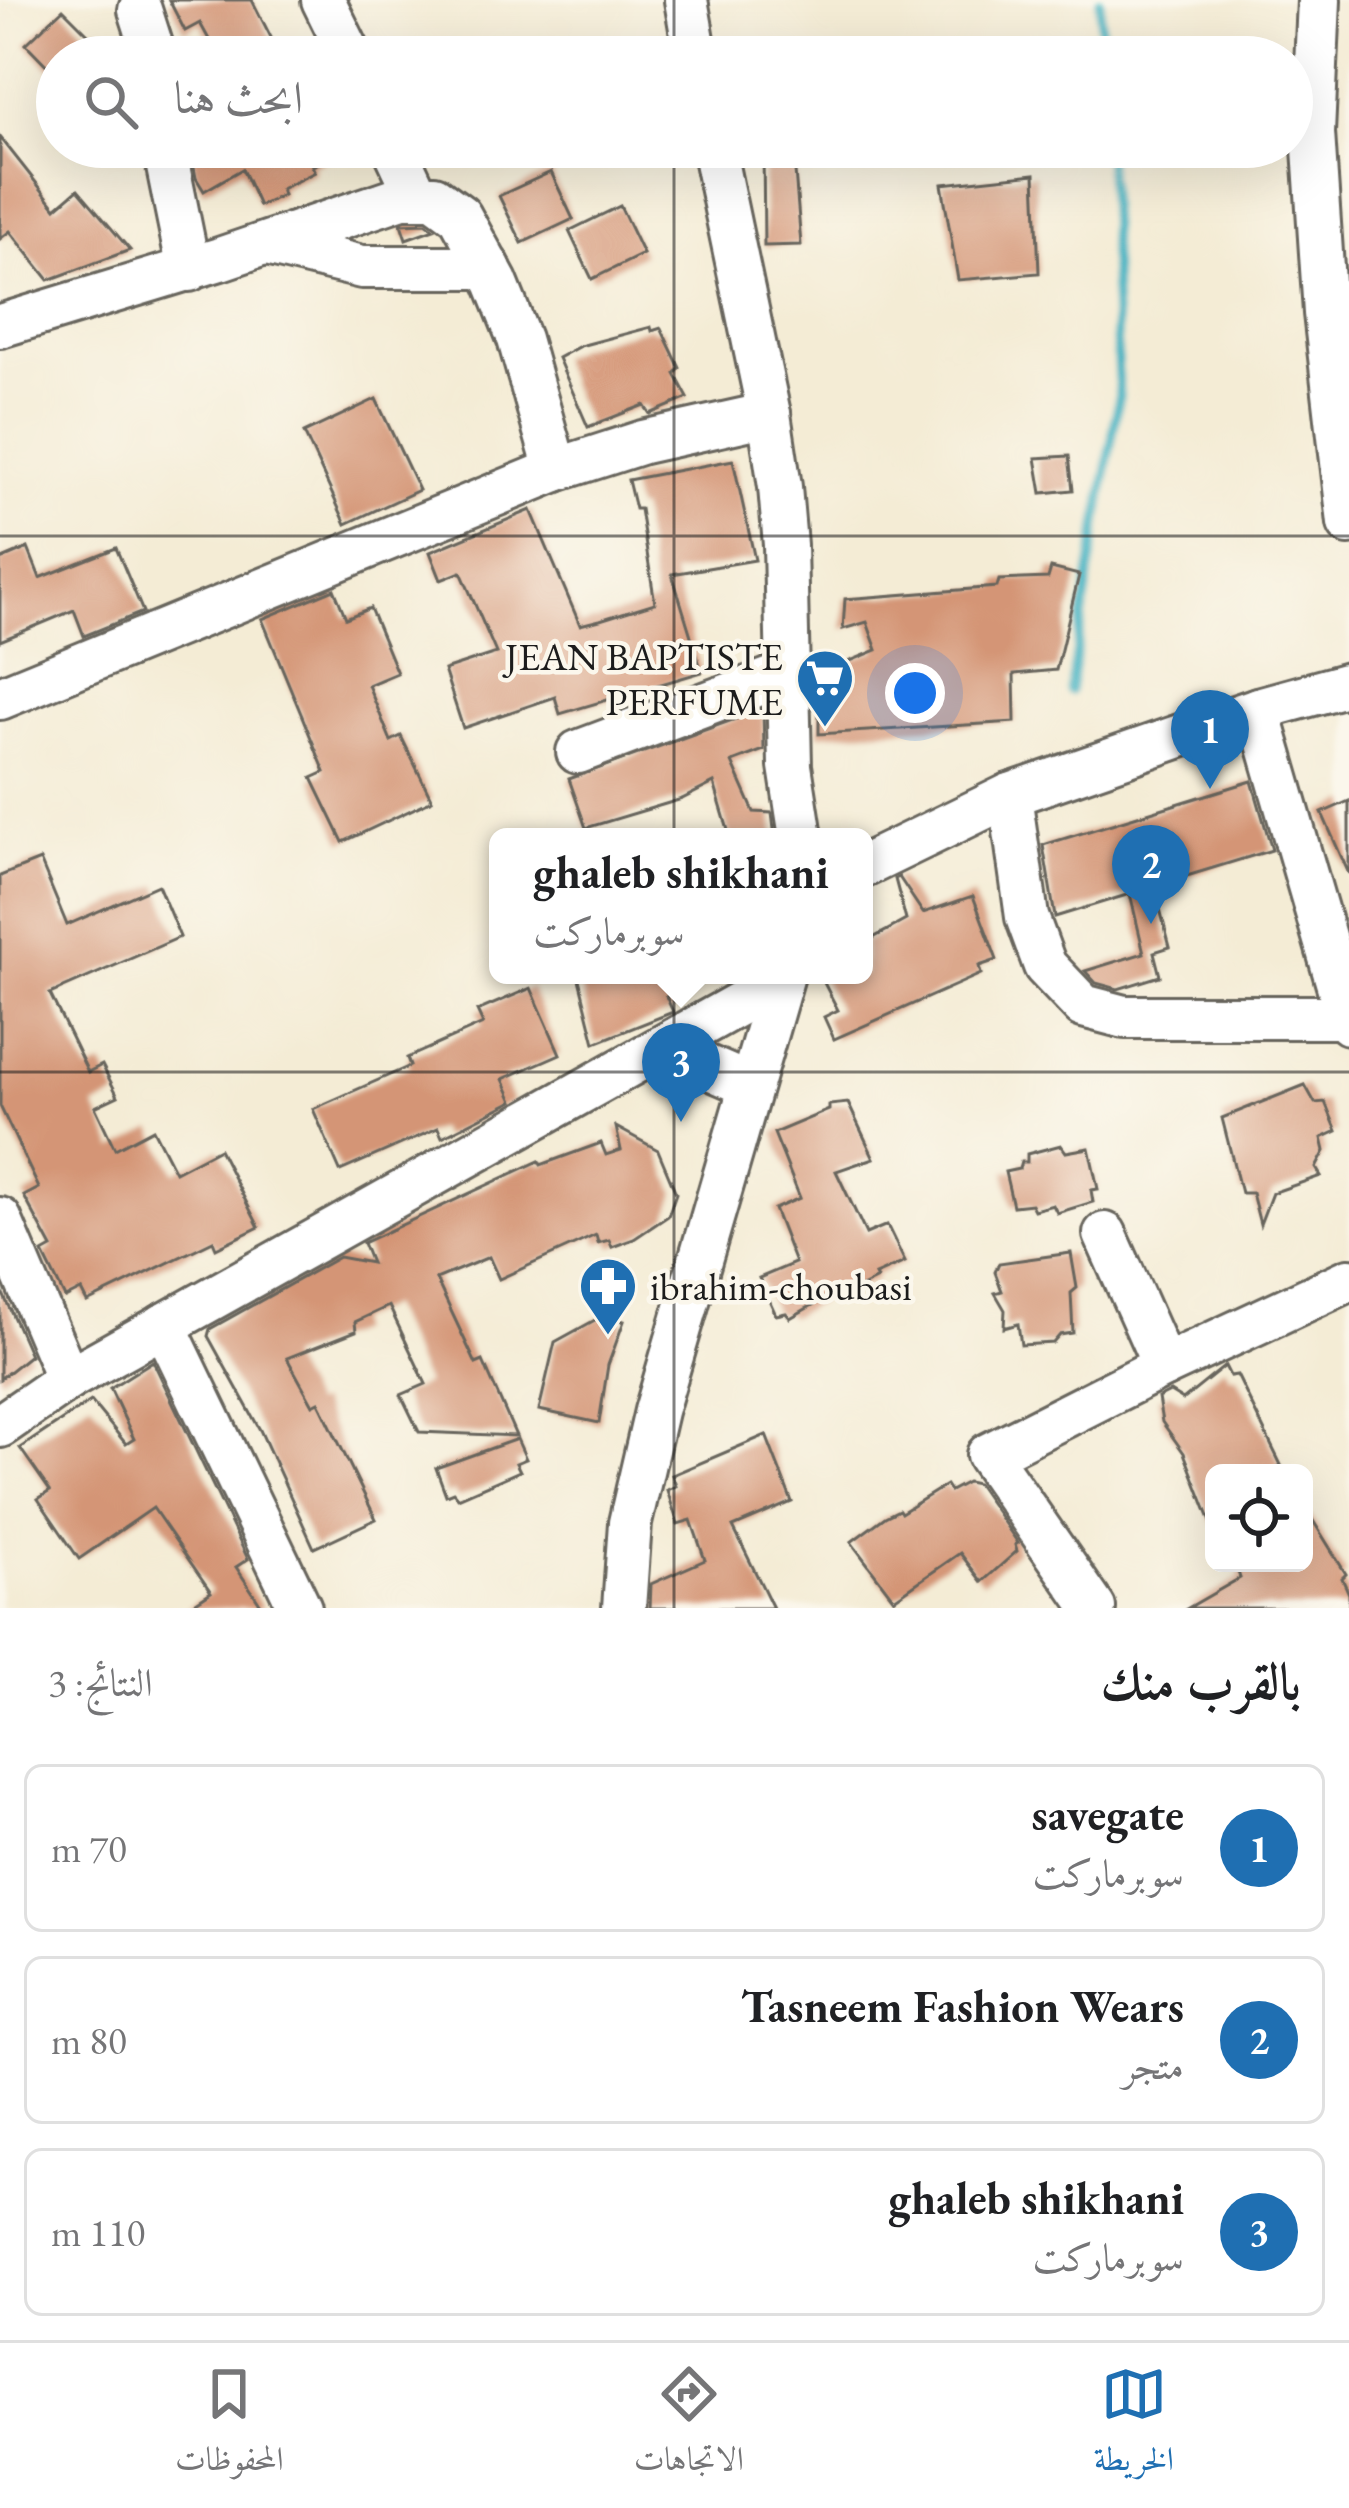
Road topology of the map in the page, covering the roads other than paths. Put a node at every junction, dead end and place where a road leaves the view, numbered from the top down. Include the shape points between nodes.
1 (323, 0) edge
2 (686, 0) edge
3 (1319, 0) edge
4 (140, 10) dead end
5 (148, 36) edge
6 (340, 36) edge
7 (692, 36) edge
8 (168, 168) edge
9 (404, 168) edge
10 (717, 168) edge
11 (416, 194) junction
12 (267, 244) junction
13 (489, 267) junction
14 (189, 269) junction
15 (0, 326) edge
16 (769, 414) junction
17 (556, 470) junction
18 (1349, 523) edge
19 (785, 674) junction
20 (1349, 684) edge
21 (0, 698) edge
22 (1258, 709) junction
23 (578, 752) dead end
24 (1010, 795) junction
25 (800, 828) edge
26 (873, 860) edge
27 (771, 984) edge
28 (779, 984) edge
29 (1348, 1020) edge
30 (664, 1048) junction
31 (749, 1085) junction
32 (0, 1219) edge
33 (1105, 1234) dead end
34 (1349, 1280) edge
35 (164, 1324) junction
36 (1164, 1366) junction
37 (68, 1379) junction
38 (0, 1426) edge
39 (300, 1608) edge
40 (624, 1608) edge
41 (1094, 1608) edge

1 - 6 street
2 - 7 street
3 - 18 street via 1313,134
4 - 5 street
8 - 14 street
9 - 11 street
10 - 16 street
11 - 12 street
11 - 13 street via 460,216
12 - 13 street via 362,267
12 - 14 street
13 - 17 street
14 - 15 street
16 - 17 street
16 - 19 street via 785,545
17 - 21 street
19 - 23 street
19 - 25 street
20 - 22 street
22 - 24 street
22 - 29 street
24 - 26 street
24 - 29 street via 1027,916 1045,967 1083,1006 1125,1017
27 - 30 street
28 - 31 street
30 - 31 street
30 - 35 street
31 - 40 street via 641,1469
32 - 37 street
33 - 36 street
34 - 36 street
35 - 37 street
35 - 39 street
36 - 41 street via 988,1455
37 - 38 street

